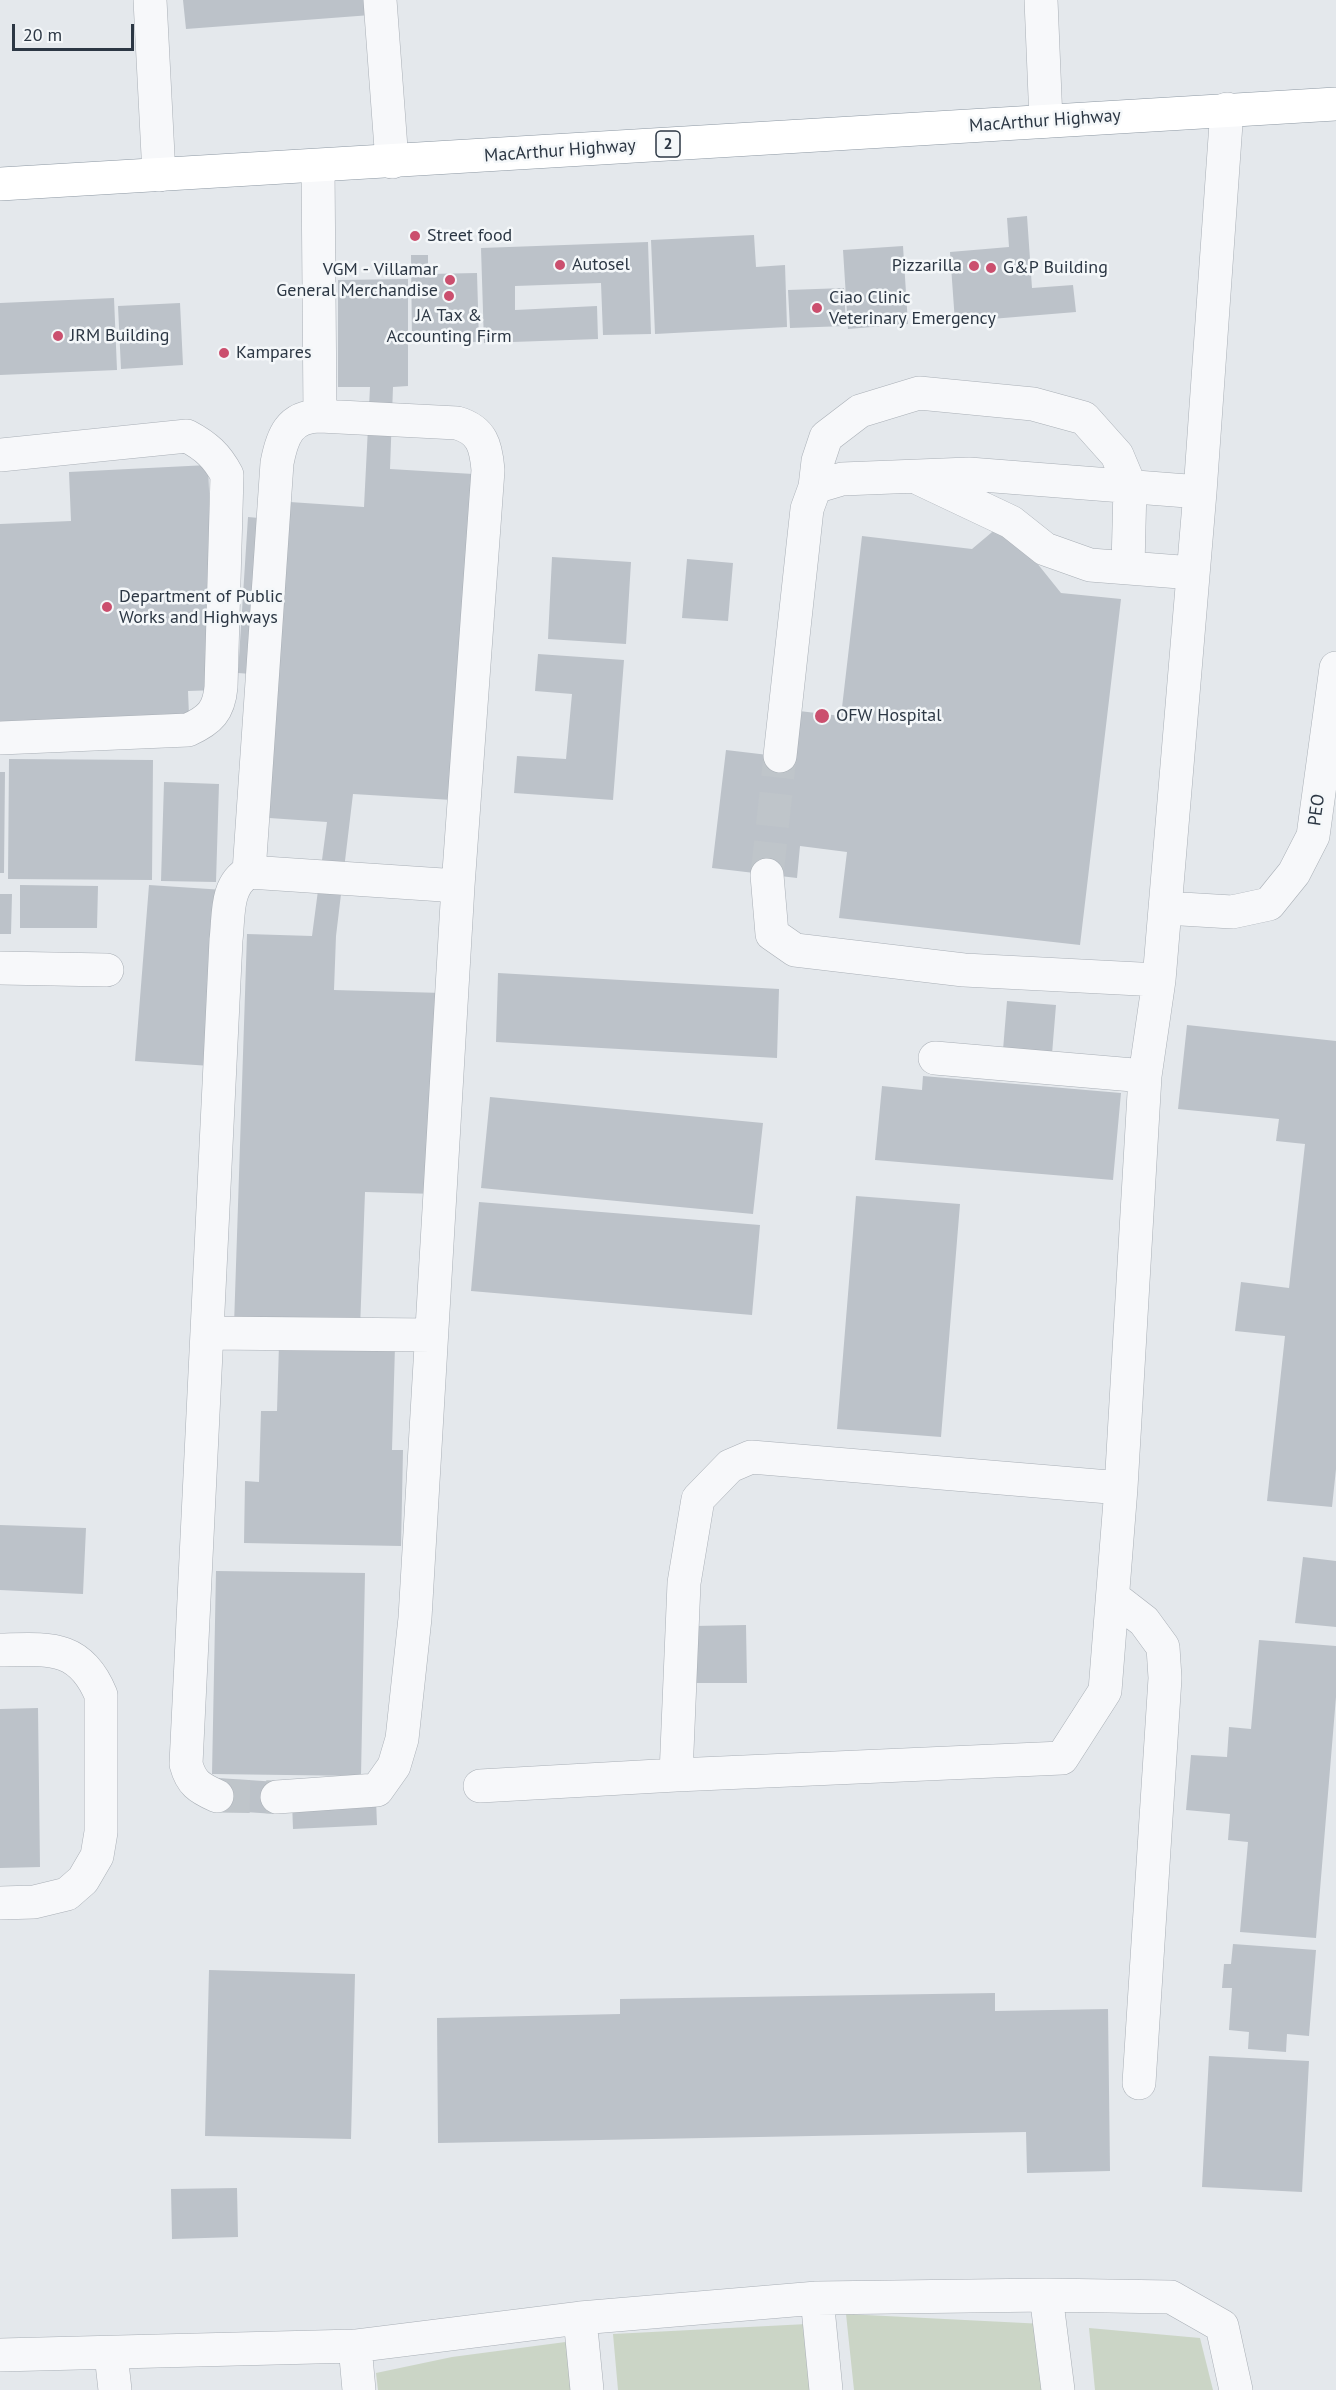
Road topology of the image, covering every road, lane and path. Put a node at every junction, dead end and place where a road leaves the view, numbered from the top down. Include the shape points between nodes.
1 (150, 0) edge
2 (380, 0) edge
3 (1041, 0) edge
4 (1336, 104) edge
5 (1227, 109) junction
6 (1046, 121) junction
7 (392, 162) junction
8 (318, 166) junction
9 (159, 176) junction
10 (0, 184) edge
11 (320, 416) junction
12 (0, 455) edge
13 (914, 477) junction
14 (1130, 486) junction
15 (815, 487) junction
16 (1200, 492) junction
17 (1128, 567) junction
18 (1193, 573) junction
19 (1336, 668) edge
20 (0, 738) edge
21 (780, 756) tunnel mouth
22 (249, 872) junction
23 (767, 875) tunnel mouth
24 (458, 886) junction
25 (1165, 908) junction
26 (0, 968) edge
27 (107, 969) dead end
28 (1159, 980) junction
29 (934, 1058) dead end
30 (1145, 1076) junction
31 (207, 1333) junction
32 (431, 1335) junction
33 (1121, 1488) junction
34 (1113, 1597) junction
35 (0, 1650) edge
36 (676, 1775) junction
37 (480, 1786) dead end
38 (217, 1796) tunnel mouth
39 (277, 1797) tunnel mouth
40 (0, 1903) edge
41 (1139, 2083) dead end
42 (1046, 2295) junction
43 (818, 2298) junction
44 (580, 2318) junction
45 (355, 2346) junction
46 (111, 2354) junction
47 (0, 2355) edge
48 (115, 2390) edge
49 (359, 2390) edge
50 (587, 2390) edge
51 (826, 2390) edge
52 (1058, 2390) edge
53 (1236, 2390) edge

1 - 9 street
2 - 7 street
3 - 6 street
4 - 5 highway, MacArthur Highway / 2
5 - 6 highway, MacArthur Highway / 2
5 - 16 street
6 - 7 highway, MacArthur Highway / 2
7 - 8 highway, MacArthur Highway / 2
8 - 9 highway, MacArthur Highway / 2
8 - 11 street
9 - 10 highway, MacArthur Highway / 2
11 - 22 street via 309,416 290,425 277,463
11 - 24 street via 457,423 474,430 485,445 488,470
12 - 20 street via 187,436 206,446 227,475 220,704 208,720 188,730
13 - 14 street via 969,474
13 - 15 street via 842,479
13 - 17 street via 1011,522 1045,549 1090,565
14 - 15 street via 1117,455 1084,418 1033,404 920,393 860,411 826,437
14 - 16 street
14 - 17 street
15 - 21 street via 807,509
16 - 18 street
17 - 18 street
18 - 25 street
19 - 25 street, PEO via 1313,836 1294,873 1269,904 1232,912
22 - 24 street
22 - 31 street via 240,877 231,892 226,940
23 - 28 street via 772,934 795,950 964,970
24 - 32 street
25 - 28 street
26 - 27 street
28 - 30 street
29 - 30 street
30 - 33 street
31 - 32 street
31 - 38 street via 186,1764 190,1780
32 - 39 street via 408,1697 394,1766 377,1790
33 - 34 street
33 - 36 street via 752,1457 730,1466 698,1499 684,1583
34 - 36 street via 1105,1691 1062,1758
34 - 41 street via 1144,1621 1163,1647 1165,1678
35 - 40 street via 62,1652 78,1659 93,1674 101,1695 101,1832 97,1856 83,1880 67,1894 34,1902
36 - 37 street
42 - 43 street
42 - 52 street
42 - 53 street via 1172,2297 1222,2326
43 - 44 street
43 - 51 street
44 - 45 street
44 - 50 street
45 - 46 street
45 - 49 street
46 - 47 street
46 - 48 street

